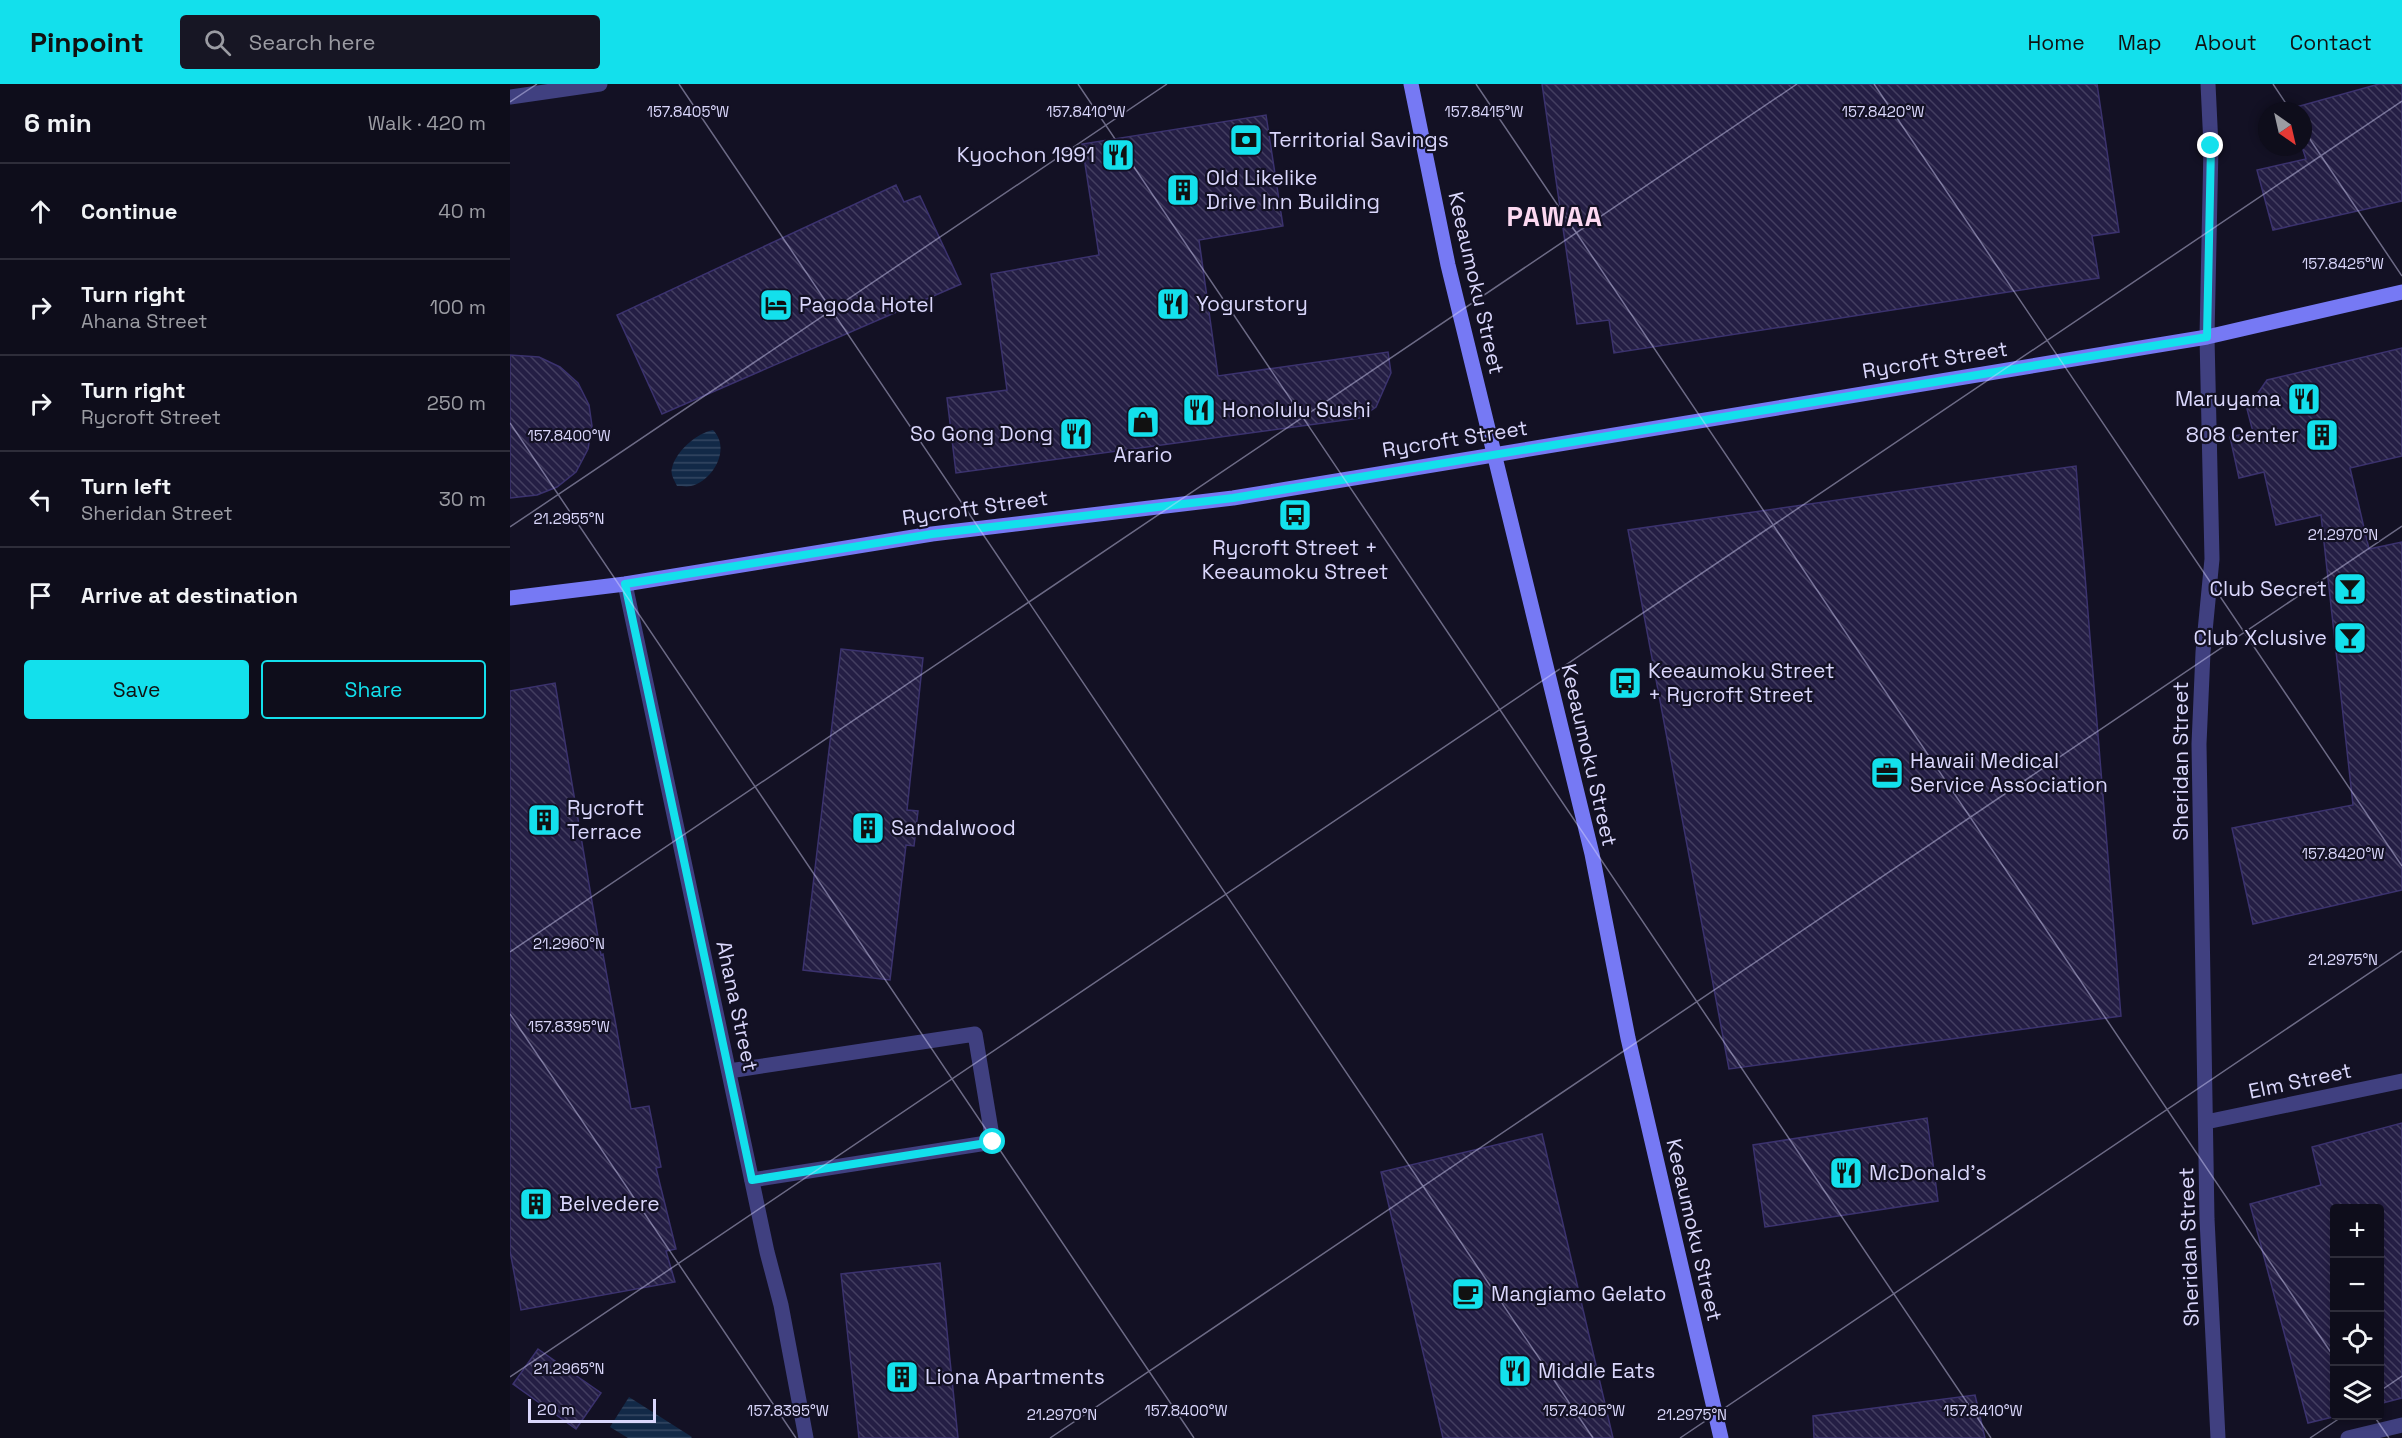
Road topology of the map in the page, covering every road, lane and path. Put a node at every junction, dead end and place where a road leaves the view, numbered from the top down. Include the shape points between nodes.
1 (600, 84) edge
2 (1411, 84) edge
3 (2208, 84) edge
4 (510, 97) edge
5 (2402, 292) edge
6 (2207, 337) junction
7 (1495, 453) junction
8 (625, 584) junction
9 (510, 598) edge
10 (729, 1071) junction
11 (2402, 1081) edge
12 (2206, 1122) junction
13 (752, 1180) junction
14 (2402, 1425) edge
15 (806, 1438) edge
16 (1720, 1438) edge
17 (2218, 1438) edge
18 (2348, 1438) edge

1 - 4 street
2 - 7 street, Keeaumoku Street via 1448,265
3 - 6 street, Sheridan Street via 2211,146
5 - 6 street, Rycroft Street
6 - 7 street, Rycroft Street
6 - 12 street, Sheridan Street via 2212,559 2199,744
7 - 8 street, Rycroft Street via 1233,498 932,534
7 - 16 street, Keeaumoku Street via 1592,854 1628,1038
8 - 9 street, Rycroft Street
8 - 10 street, Ahana Street
10 - 13 street, Ahana Street
10 - 13 street via 975,1034 993,1142
11 - 12 street, Elm Street
12 - 17 street, Sheridan Street
13 - 15 street, Ahana Street
14 - 18 street

